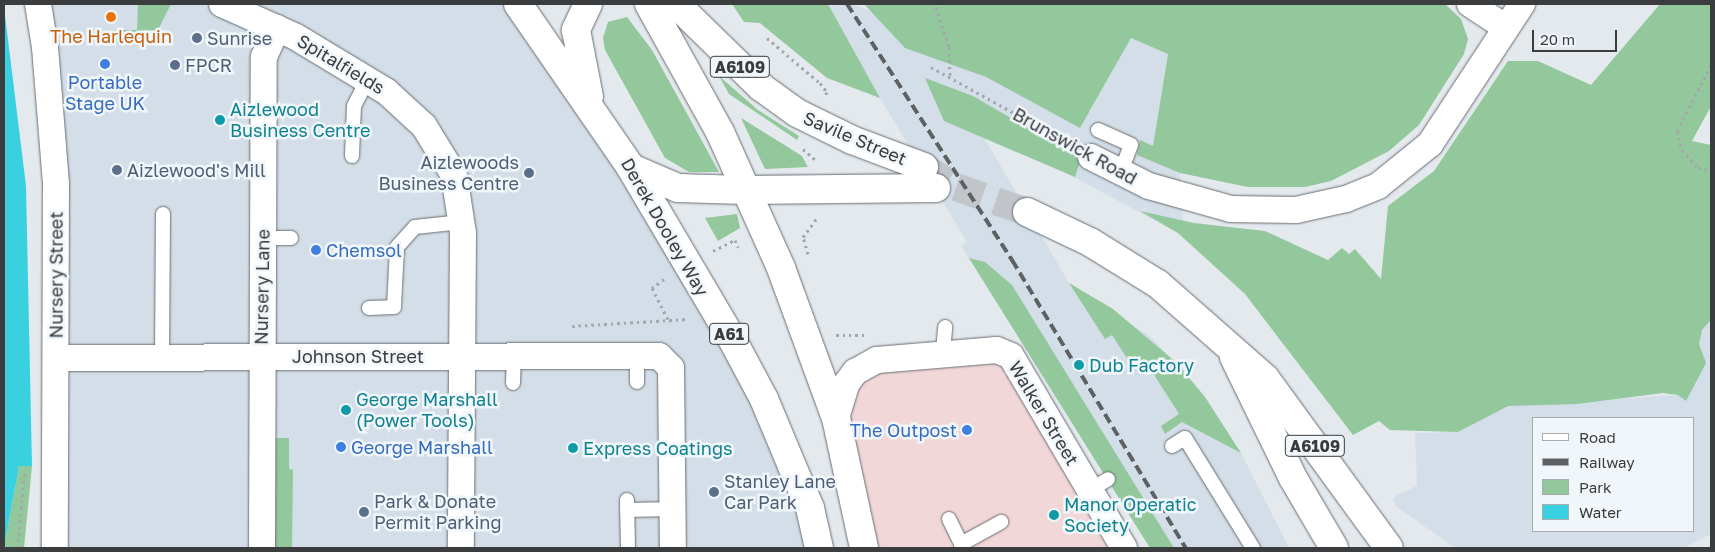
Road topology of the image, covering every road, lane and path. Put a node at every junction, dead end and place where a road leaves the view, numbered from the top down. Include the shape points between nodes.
1 (38, 4) edge
2 (222, 4) edge
3 (518, 4) edge
4 (588, 4) edge
5 (649, 4) edge
6 (676, 4) edge
7 (1470, 4) edge
8 (1522, 4) edge
9 (936, 7) dead end
10 (1505, 27) junction
11 (277, 28) junction
12 (767, 38) dead end
13 (1711, 65) edge
14 (931, 66) dead end
15 (950, 75) junction
16 (368, 79) junction
17 (590, 106) junction
18 (811, 122) junction
19 (1098, 130) dead end
20 (352, 156) dead end
21 (1091, 157) joint
22 (631, 168) junction
23 (1711, 170) edge
24 (1120, 173) junction
25 (743, 190) junction
26 (1027, 212) tunnel mouth
27 (163, 214) dead end
28 (462, 222) junction
29 (262, 238) junction
30 (291, 238) dead end
31 (369, 308) dead end
32 (1232, 352) junction
33 (514, 354) junction
34 (261, 356) junction
35 (462, 356) junction
36 (648, 356) junction
37 (162, 357) junction
38 (56, 358) junction
39 (637, 382) dead end
40 (513, 383) dead end
41 (836, 418) junction
42 (1172, 446) dead end
43 (673, 509) junction
44 (949, 519) dead end
45 (1001, 522) dead end
46 (962, 546) edge
47 (55, 548) edge
48 (262, 548) edge
49 (461, 548) edge
50 (628, 548) edge
51 (673, 548) edge
52 (819, 548) edge
53 (864, 548) edge
54 (1124, 548) edge
55 (1253, 548) edge
56 (1334, 548) edge
57 (1389, 548) edge

1 - 38 street, Nursery Street via 45,47 56,184
2 - 11 street, Spitalfields
3 - 17 main road, Derek Dooley Way / A61
4 - 17 main road via 577,22 576,38
5 - 25 main road via 695,82
6 - 18 main road, Savile Street / A6109 via 761,87
7 - 10 street
8 - 10 street, Brunswick Road
9 - 15 path via 949,47
10 - 24 street, Brunswick Road via 1430,144 1404,168 1362,193 1305,209 1231,209 1148,186
11 - 16 street, Spitalfields
11 - 29 street, Nursery Lane via 258,67
12 - 18 path via 827,92
13 - 23 path via 1677,132 1682,150 1698,168
14 - 15 path, Brunswick Road
15 - 21 path, Brunswick Road
16 - 20 lane via 354,106
16 - 28 street, Spitalfields via 413,114 435,142 454,175
17 - 22 main road, Derek Dooley Way / A61
18 - 25 main road, Savile Street / A6109 via 930,178
19 - 24 lane via 1131,145
21 - 24 street, Brunswick Road
22 - 25 main road, Savile Street via 678,188
22 - 52 main road, Derek Dooley Way / A61 via 764,399 810,508
25 - 41 main road via 781,268 810,355
26 - 32 main road, A6109 via 1090,242 1158,284
27 - 37 lane
28 - 31 lane via 415,227 397,247 394,307
28 - 35 street, Spitalfields
29 - 30 lane
29 - 34 street, Nursery Lane
32 - 56 main road, A6109 via 1293,478
32 - 57 main road, A6109 via 1265,378
33 - 35 street, Johnson Street
33 - 36 street, Johnson Street
33 - 40 lane
34 - 35 street, Johnson Street
34 - 37 street, Johnson Street
34 - 48 street, Nursery Lane
35 - 49 street, Spitalfields
36 - 39 lane
36 - 43 street via 671,368
37 - 38 street, Johnson Street
38 - 47 street, Nursery Street
41 - 53 main road
41 - 54 street, Walker Street via 847,383 855,372 892,357 944,339 1011,356 1034,379 1099,485
42 - 55 lane via 1185,438
43 - 50 lane via 627,505
43 - 51 street
44 - 46 lane
45 - 46 lane

